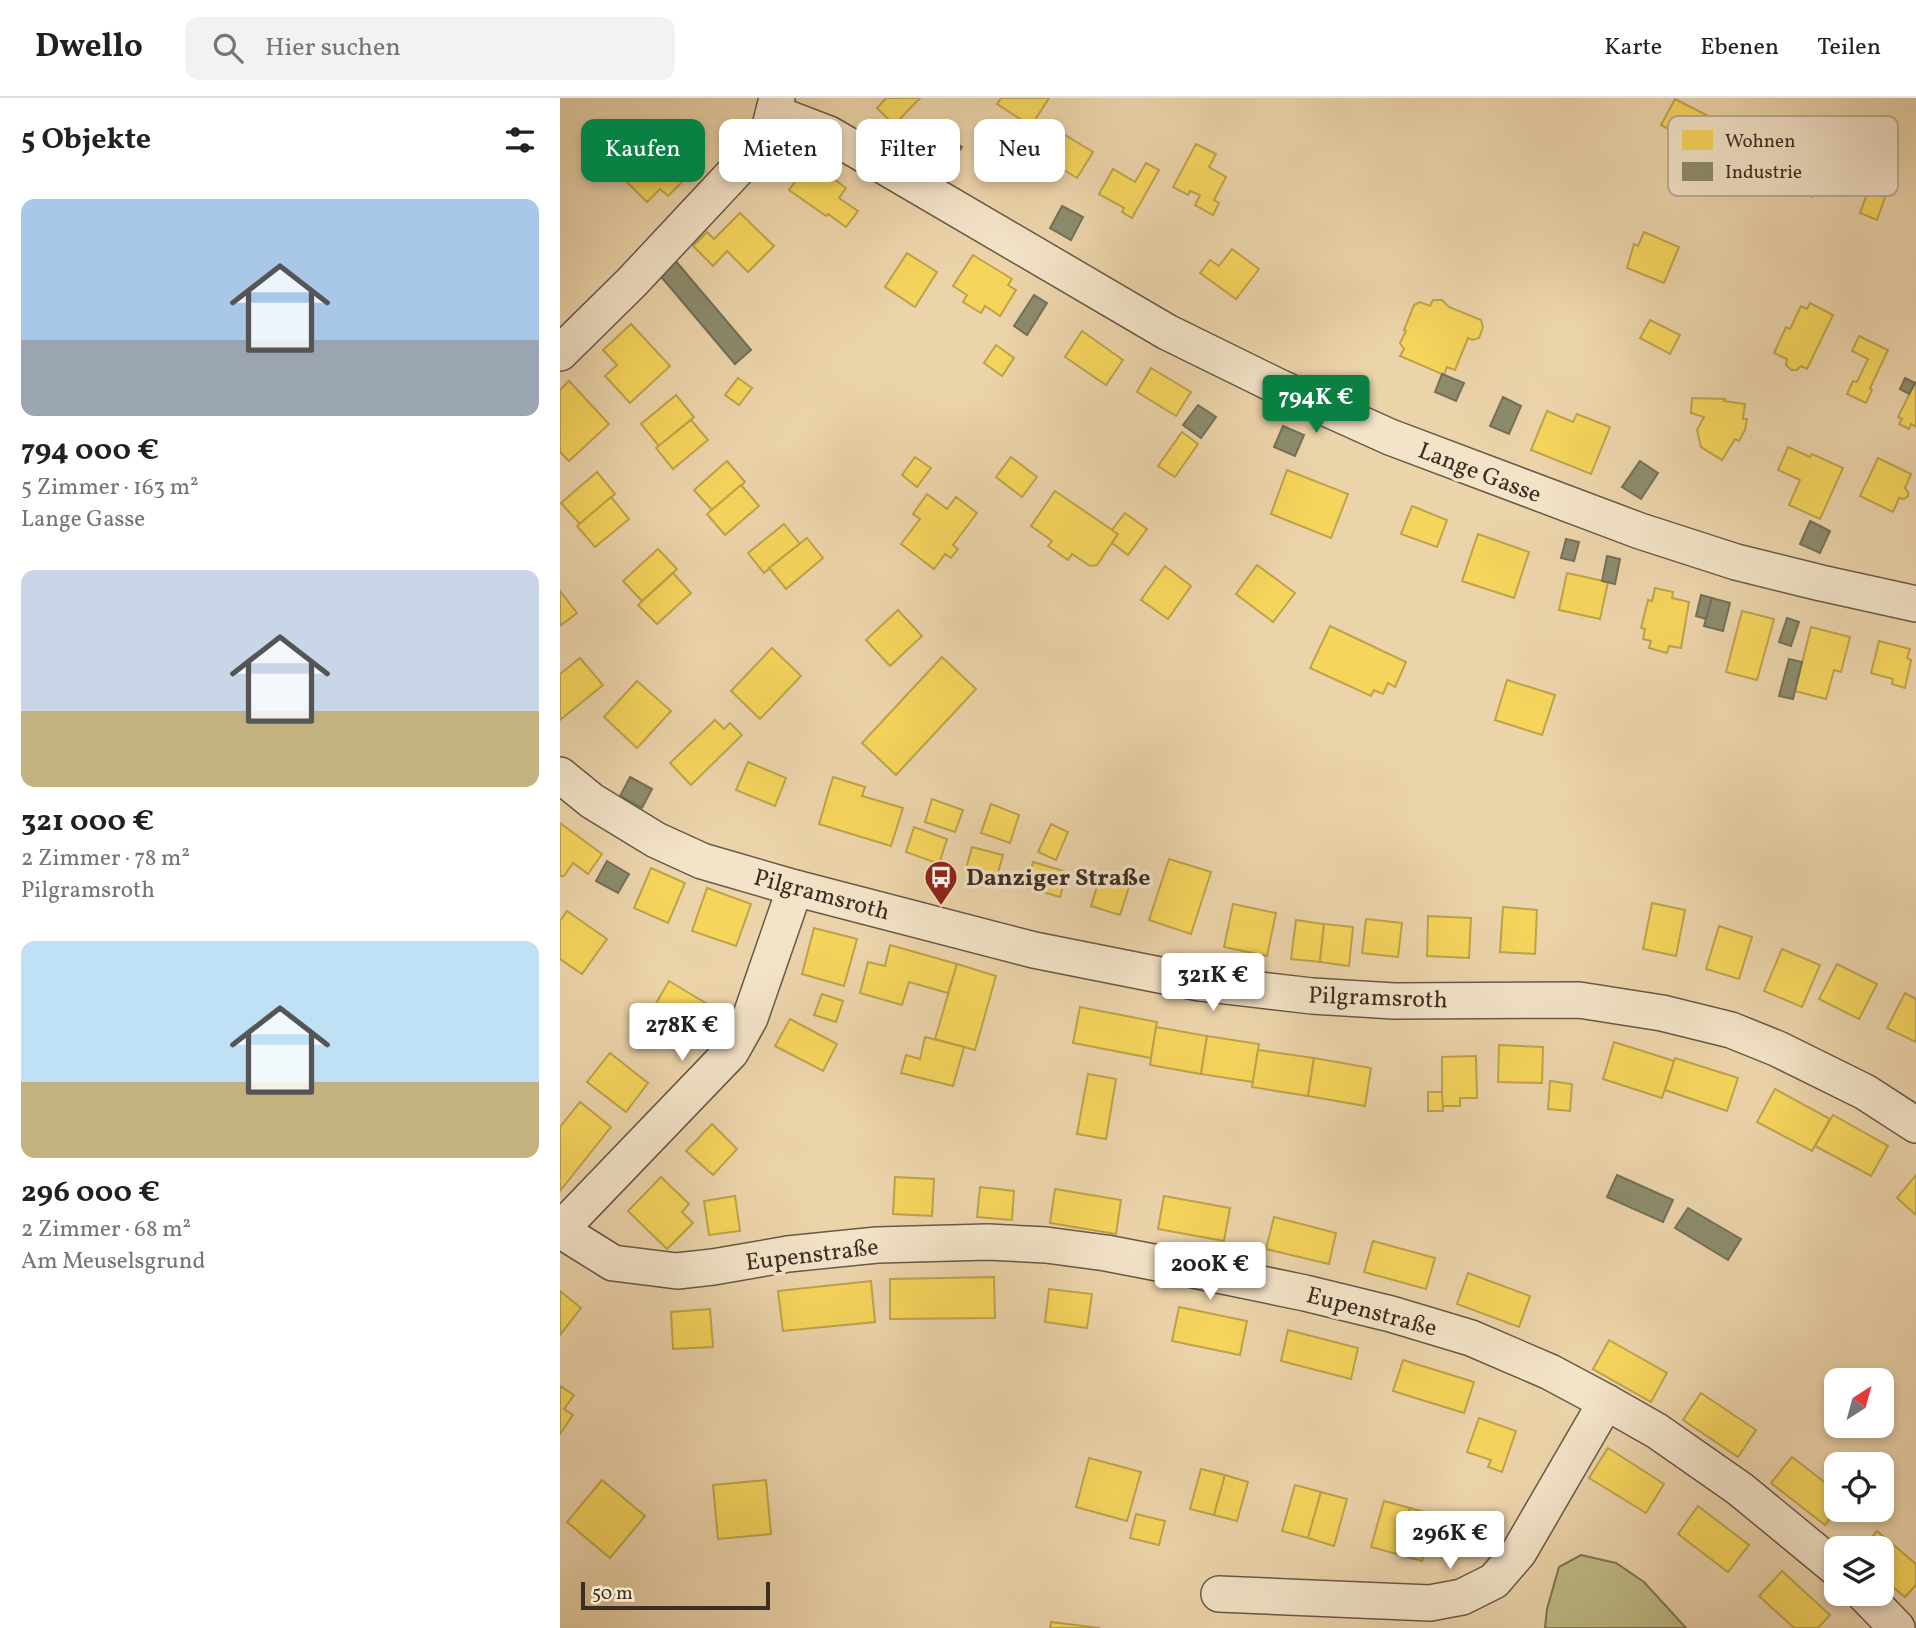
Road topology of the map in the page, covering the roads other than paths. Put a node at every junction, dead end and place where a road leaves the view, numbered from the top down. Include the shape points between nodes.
1 (776, 106) edge
2 (560, 353) edge
3 (1916, 604) edge
4 (560, 775) edge
5 (795, 888) junction
6 (1916, 1125) edge
7 (560, 1230) edge
8 (1606, 1402) junction
9 (1824, 1558) edge
10 (1219, 1594) dead end
11 (1876, 1606) edge
12 (1897, 1628) edge

1 - 2 street via 761,144
1 - 3 street, Lange Gasse via 1167,332 1390,437 1736,562
4 - 5 street, Pilgramsroth via 592,801 668,845 702,861
5 - 6 street, Pilgramsroth via 1049,954 1200,983 1394,1000 1579,1000 1662,1013 1731,1030 1777,1049 1865,1092
5 - 7 street via 750,1018 731,1052
7 - 8 street, Eupenstraße via 613,1263 677,1270 877,1245 988,1242 1106,1253 1391,1314 1471,1338
8 - 9 street, Eupenstraße via 1657,1430 1740,1489
8 - 10 street via 1519,1552 1494,1581 1462,1597 1430,1603
11 - 12 street

